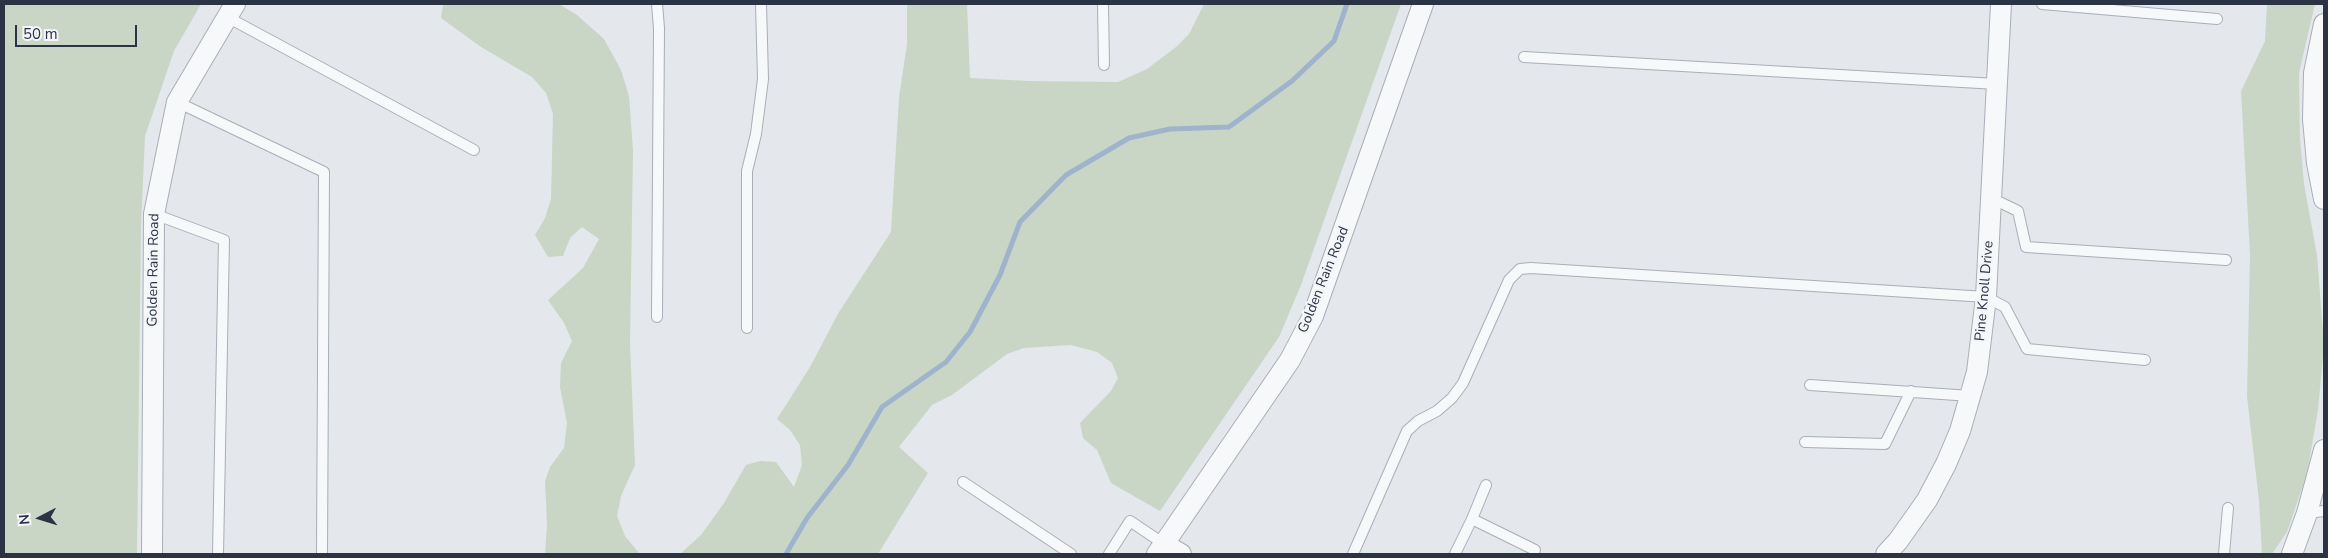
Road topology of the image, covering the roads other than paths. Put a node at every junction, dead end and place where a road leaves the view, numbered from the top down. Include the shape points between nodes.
1 (657, 4) edge
2 (762, 4) edge
3 (1103, 4) edge
4 (1423, 4) edge
5 (2001, 4) edge
6 (2042, 4) edge
7 (231, 10) edge
8 (2217, 19) dead end
9 (2324, 24) edge
10 (1524, 57) dead end
11 (1104, 65) dead end
12 (1997, 84) junction
13 (177, 102) junction
14 (474, 150) dead end
15 (1991, 198) junction
16 (2324, 199) edge
17 (154, 214) junction
18 (2226, 260) dead end
19 (1986, 297) junction
20 (657, 317) dead end
21 (747, 328) dead end
22 (2145, 360) dead end
23 (1810, 385) dead end
24 (1911, 391) junction
25 (1971, 396) junction
26 (1805, 442) dead end
27 (2324, 450) edge
28 (963, 482) dead end
29 (1486, 485) dead end
30 (2228, 508) dead end
31 (2316, 512) edge
32 (1472, 519) junction
33 (1160, 549) edge
34 (1535, 550) dead end
35 (152, 554) edge
36 (218, 554) edge
37 (322, 554) edge
38 (1071, 554) edge
39 (1109, 554) edge
40 (1181, 554) edge
41 (1352, 554) edge
42 (1455, 554) edge
43 (1886, 554) edge
44 (2224, 554) edge
45 (2292, 554) edge

1 - 20 lane
2 - 21 lane via 763,79 756,134 747,171
3 - 11 lane
4 - 33 street, Golden Rain Road via 1313,316 1290,360
5 - 12 street, Pine Knoll Drive
6 - 8 lane
7 - 13 street, Golden Rain Road
7 - 14 lane
9 - 16 street via 2314,73 2313,119
10 - 12 lane
12 - 15 street, Pine Knoll Drive
13 - 17 street, Golden Rain Road
13 - 37 lane via 324,172
15 - 18 lane via 2018,212 2026,247
15 - 19 street, Pine Knoll Drive
17 - 35 street, Golden Rain Road
17 - 36 lane via 224,240
19 - 22 lane via 2006,307 2026,349
19 - 25 street, Pine Knoll Drive
19 - 41 lane via 1520,269 1508,280 1463,383 1437,411 1407,431
23 - 24 lane
24 - 25 lane
24 - 26 lane via 1885,444
25 - 43 street, Pine Knoll Drive via 1960,431 1927,500
27 - 31 street
28 - 38 lane
29 - 32 lane
30 - 44 lane
31 - 45 street
32 - 34 lane
32 - 42 lane
33 - 39 lane via 1130,521
33 - 40 street

